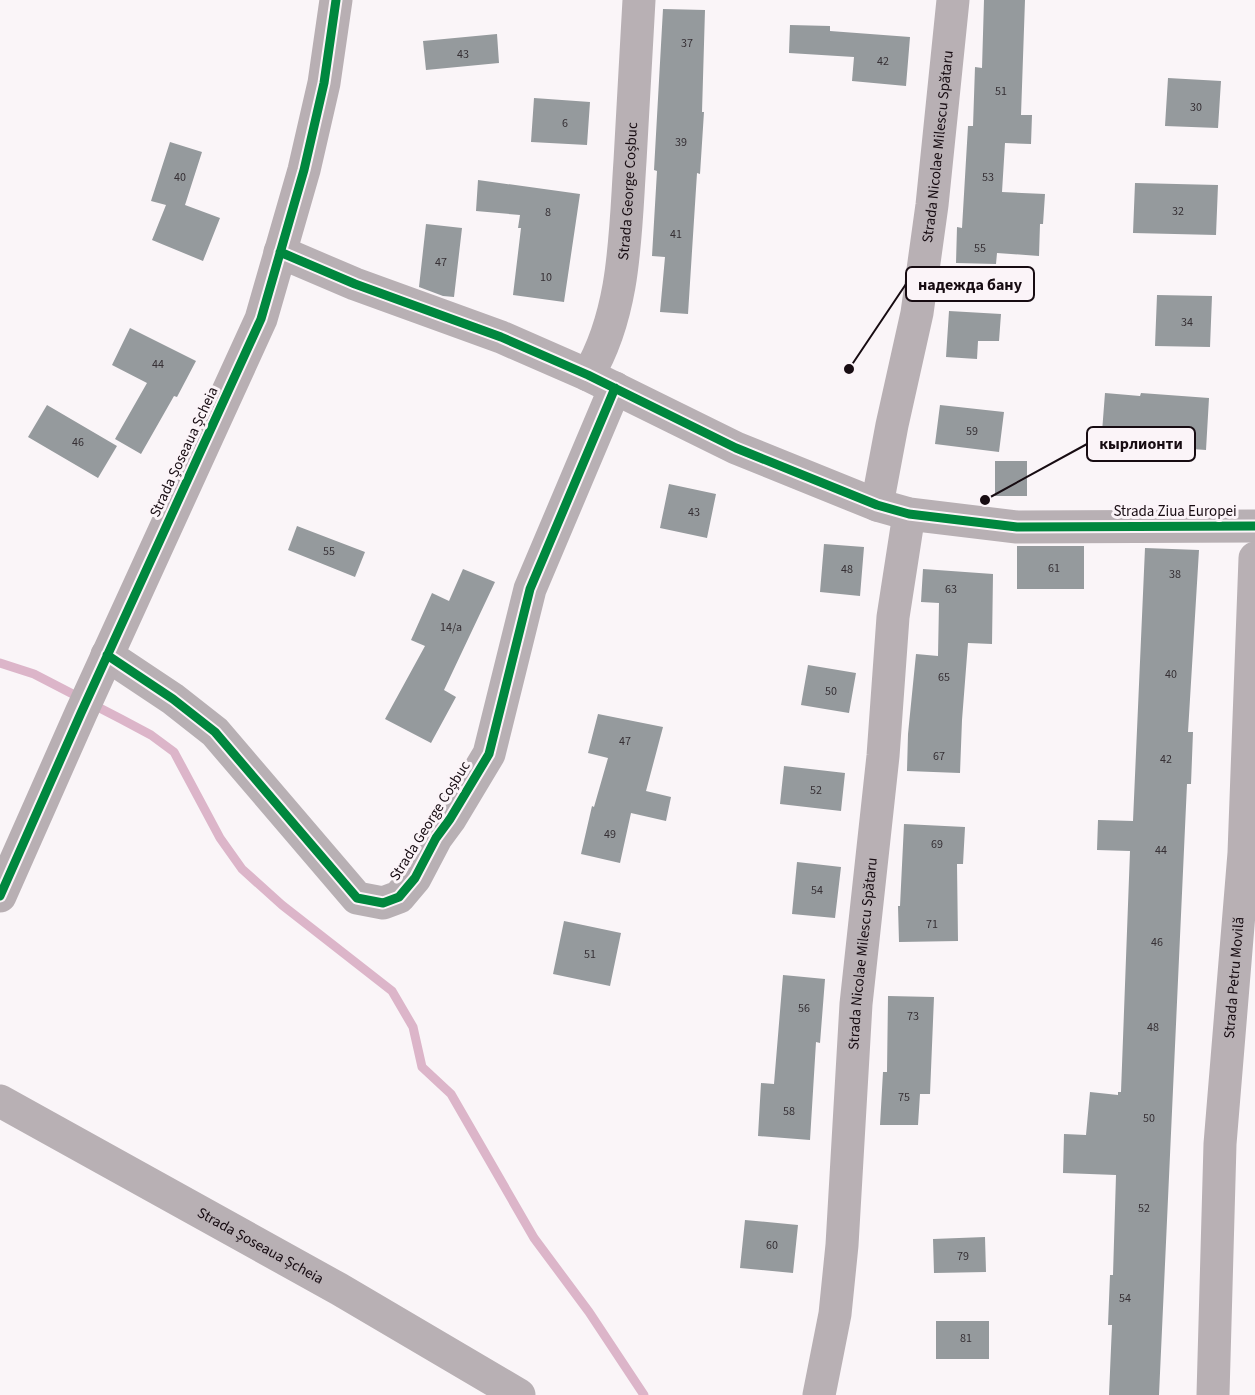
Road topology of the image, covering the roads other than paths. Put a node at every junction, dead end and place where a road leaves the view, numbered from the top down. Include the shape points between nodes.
1 (336, 0) edge
2 (639, 0) edge
3 (953, 0) edge
4 (280, 252) junction
5 (601, 381) junction
6 (878, 505) junction
7 (909, 514) junction
8 (1255, 526) edge
9 (1255, 558) edge
10 (102, 666) junction
11 (0, 896) edge
12 (0, 1101) edge
13 (519, 1395) edge
14 (819, 1395) edge
15 (1213, 1395) edge

1 - 4 main road, Strada Șoseaua Șcheia via 324,83
2 - 5 street, Strada George Coșbuc via 626,230 613,318 601,353
3 - 6 street, Strada Nicolae Milescu Spătaru via 917,313
4 - 5 street, Strada Ziua Europei via 501,337
4 - 10 main road, Strada Șoseaua Șcheia via 256,329
5 - 6 street, Strada Ziua Europei via 736,448
5 - 10 street, Strada George Coșbuc via 530,589 489,754 415,878 399,897 383,903 357,898 215,732 173,699
6 - 7 street, Strada Ziua Europei
7 - 8 street, Strada Ziua Europei via 1017,527
7 - 14 street, Strada Nicolae Milescu Spătaru via 893,617 883,756 856,1004 839,1279
9 - 15 street, Strada Petru Movilă via 1244,853 1220,1144
10 - 11 main road, Strada Șoseaua Șcheia
12 - 13 street, Strada Șoseaua Șcheia via 329,1283

